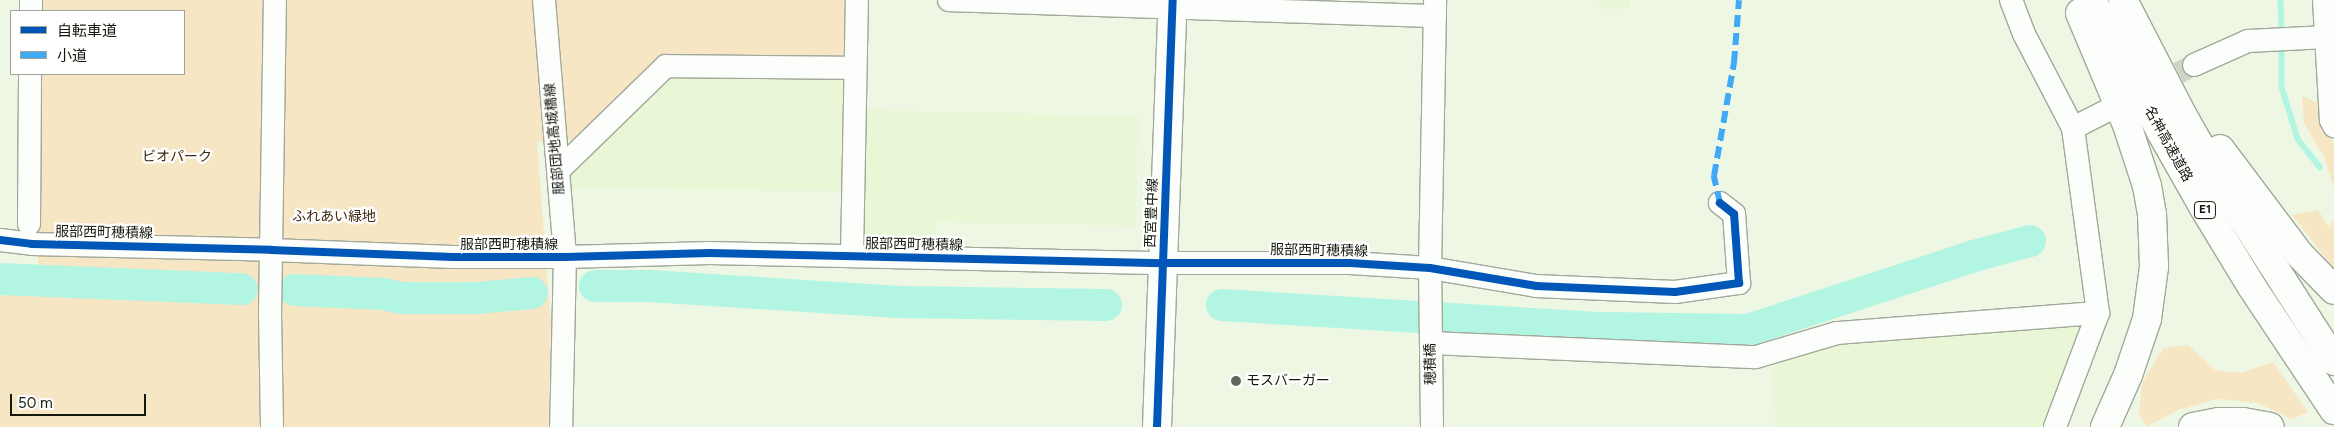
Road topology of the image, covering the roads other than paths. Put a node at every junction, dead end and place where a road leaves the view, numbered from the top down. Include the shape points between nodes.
1 (275, 0) edge
2 (544, 0) edge
3 (857, 0) edge
4 (949, 0) edge
5 (2011, 0) edge
6 (2074, 0) edge
7 (2092, 0) edge
8 (2123, 0) edge
9 (2135, 0) edge
10 (2327, 3) edge
11 (1173, 4) edge
12 (1435, 8) edge
13 (2326, 37) junction
14 (2194, 65) tunnel mouth
15 (855, 68) junction
16 (30, 75) edge
17 (2106, 110) dead end
18 (2334, 126) edge
19 (2073, 128) junction
20 (559, 170) junction
21 (1720, 202) dead end
22 (29, 224) dead end
23 (0, 240) edge
24 (271, 250) junction
25 (852, 256) junction
26 (1163, 264) junction
27 (565, 267) junction
28 (1430, 268) junction
29 (2334, 290) edge
30 (2098, 313) junction
31 (1431, 338) junction
32 (2334, 361) edge
33 (2334, 410) edge
34 (272, 427) edge
35 (561, 427) edge
36 (1157, 427) edge
37 (1432, 427) edge
38 (2054, 427) edge
39 (2105, 427) edge
40 (2193, 427) edge
41 (2270, 427) edge

1 - 24 street
2 - 20 street, 服部団地高城橋線 via 553,133
3 - 15 street
4 - 11 street
5 - 19 street via 2024,34
6 - 39 main road via 2127,126 2147,186 2152,214 2154,267 2147,319 2128,375
7 - 33 main road, 名神高速道路 / E1 via 2204,208
8 - 32 main road, 名神高速道路 / E1 via 2228,195
9 - 29 main road via 2224,155 2298,254
10 - 13 street
11 - 12 street
11 - 26 main road, 西宮豊中線
12 - 28 street, 穂積橋
13 - 14 street via 2248,41
13 - 18 street
15 - 20 street via 666,66
15 - 25 street
16 - 22 street
17 - 19 street
19 - 30 street
20 - 27 street, 服部団地高城橋線
21 - 28 street, 服部西町穂積線 via 1734,214 1738,283 1675,292 1536,286
23 - 24 street, 服部西町穂積線 via 32,244
24 - 27 street, 服部西町穂積線 via 453,258
24 - 34 street
25 - 26 street, 服部西町穂積線
25 - 27 street, 服部西町穂積線 via 710,253
26 - 28 street, 服部西町穂積線 via 1350,263
26 - 36 main road, 西宮豊中線
27 - 35 street, 服部団地高城橋線
28 - 31 street, 穂積橋
30 - 31 street via 1837,332 1756,357
30 - 38 street
31 - 37 street, 穂積橋
40 - 41 main road via 2243,422

